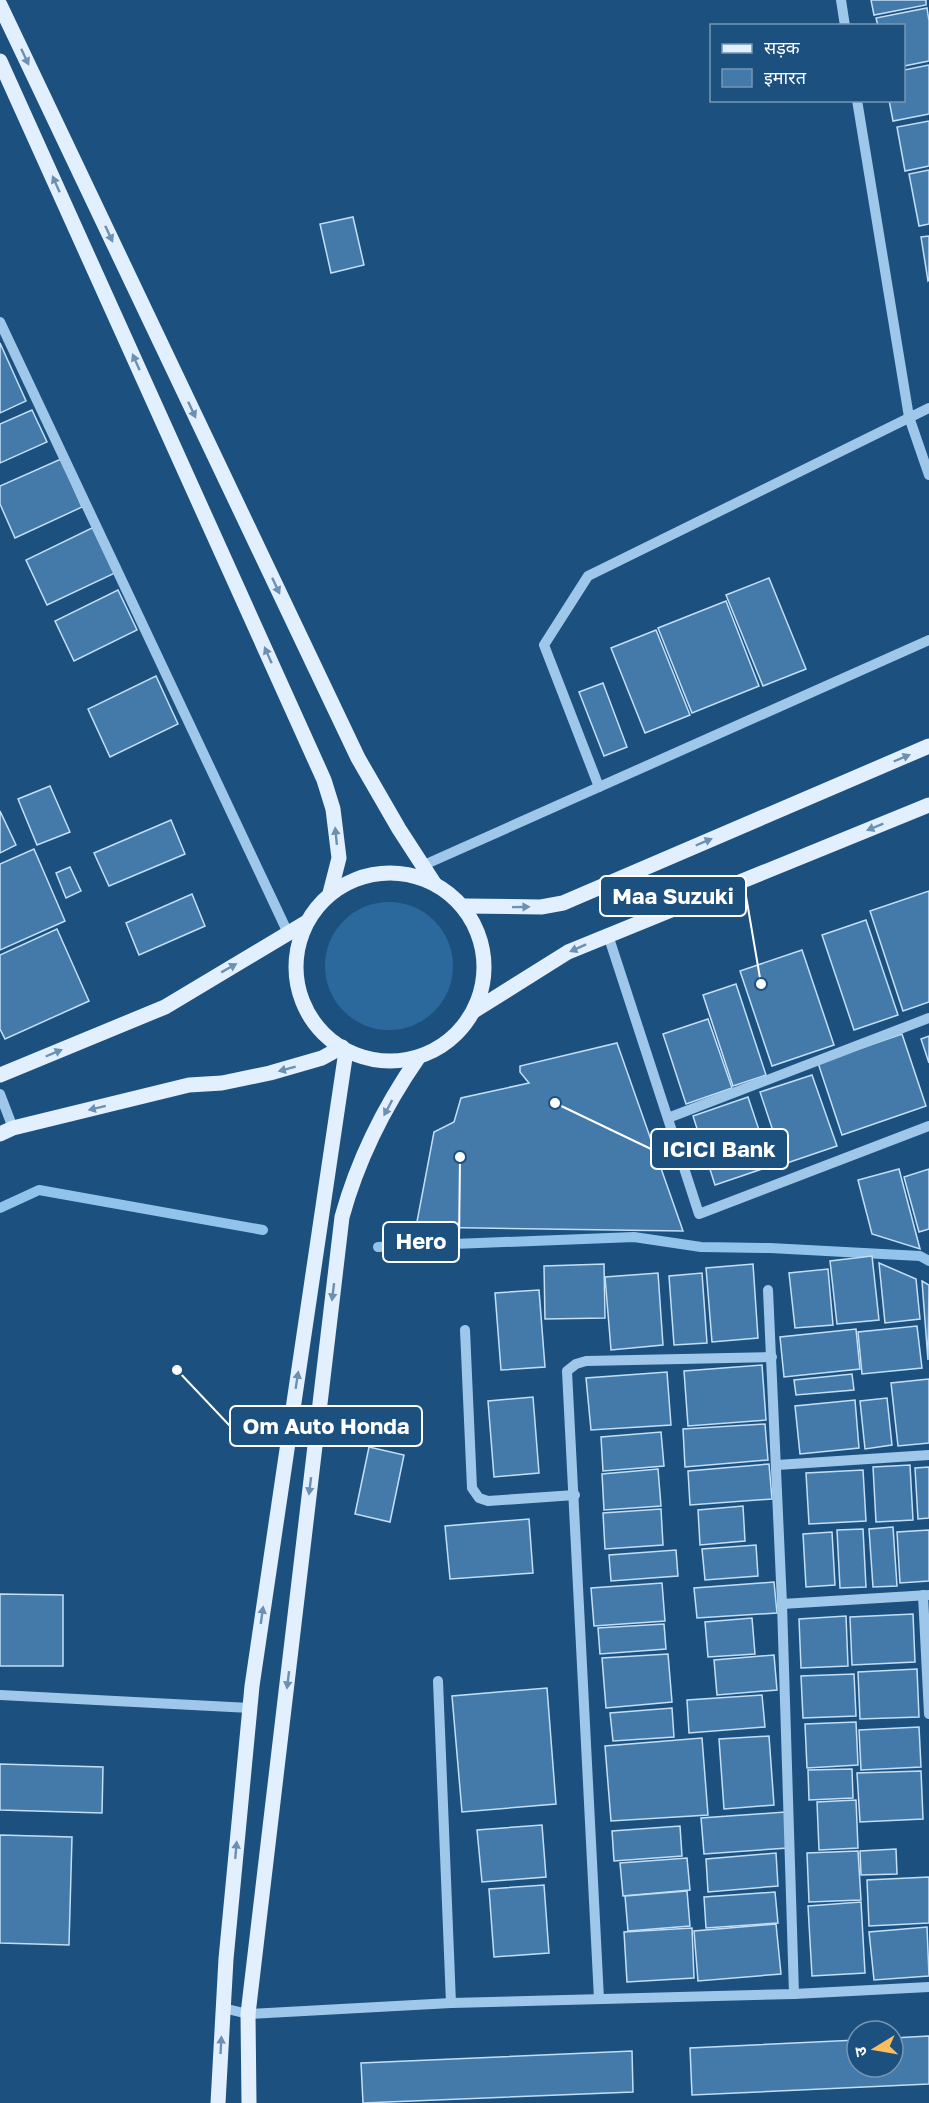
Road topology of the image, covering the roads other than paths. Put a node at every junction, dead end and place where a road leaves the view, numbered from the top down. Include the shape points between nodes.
1 (841, 0) edge
2 (0, 5) edge
3 (845, 24) edge
4 (0, 61) edge
5 (857, 102) edge
6 (0, 322) edge
7 (929, 408) edge
8 (909, 417) junction
9 (929, 475) edge
10 (929, 640) edge
11 (929, 746) edge
12 (599, 787) junction
13 (929, 805) edge
14 (424, 865) junction
15 (434, 883) junction
16 (330, 893) junction
17 (463, 906) junction
18 (307, 922) junction
19 (288, 933) junction
20 (608, 935) junction
21 (474, 1011) junction
22 (929, 1018) edge
23 (344, 1049) junction
24 (418, 1058) junction
25 (0, 1075) edge
26 (0, 1094) edge
27 (668, 1118) junction
28 (929, 1126) edge
29 (7, 1131) edge
30 (768, 1290) dead end
31 (465, 1330) dead end
32 (772, 1357) junction
33 (929, 1455) edge
34 (777, 1465) junction
35 (575, 1495) junction
36 (926, 1595) edge
37 (782, 1604) junction
38 (438, 1680) dead end
39 (0, 1695) edge
40 (250, 1708) junction
41 (929, 1714) edge
42 (929, 1987) edge
43 (794, 1994) junction
44 (599, 1999) junction
45 (451, 2003) junction
46 (224, 2008) junction
47 (248, 2014) junction
48 (218, 2103) edge
49 (249, 2103) edge

1 - 3 street
2 -> 14 main road via 358,758
16 -> 4 main road via 339,858 333,809 324,780
5 - 8 street
6 - 19 street
7 - 8 street
8 - 9 street
8 - 12 street via 588,576 544,645
10 - 12 street
17 -> 11 main road via 541,907 563,903
12 - 14 street
13 -> 20 main road
14 - 15 main road
15 - 16 main road via 399,872 362,876
15 - 17 main road
16 - 18 main road
17 - 21 main road via 481,939 485,976
18 - 19 main road
18 - 23 main road via 296,957 298,981 317,1027
25 -> 19 main road via 165,1006
20 -> 21 main road via 568,952
20 - 27 street
21 - 24 main road via 450,1040
22 - 27 street
23 - 24 main road via 381,1061
23 -> 29 main road via 270,1073 189,1085
40 -> 23 main road
24 -> 47 main road via 360,1160 342,1217
26 - 29 street
27 - 28 street via 699,1214
30 - 32 street
31 - 35 street via 472,1488 479,1498 488,1501
32 - 34 street
32 - 35 street via 576,1364 567,1371
33 - 34 street
34 - 37 street
35 - 44 street
36 - 37 street
36 - 41 street
37 - 43 street
38 - 45 street
39 - 40 street
46 -> 40 main road
42 - 43 street
43 - 44 street
44 - 45 street
45 - 47 street
46 - 47 street
48 -> 46 main road
47 - 49 main road

